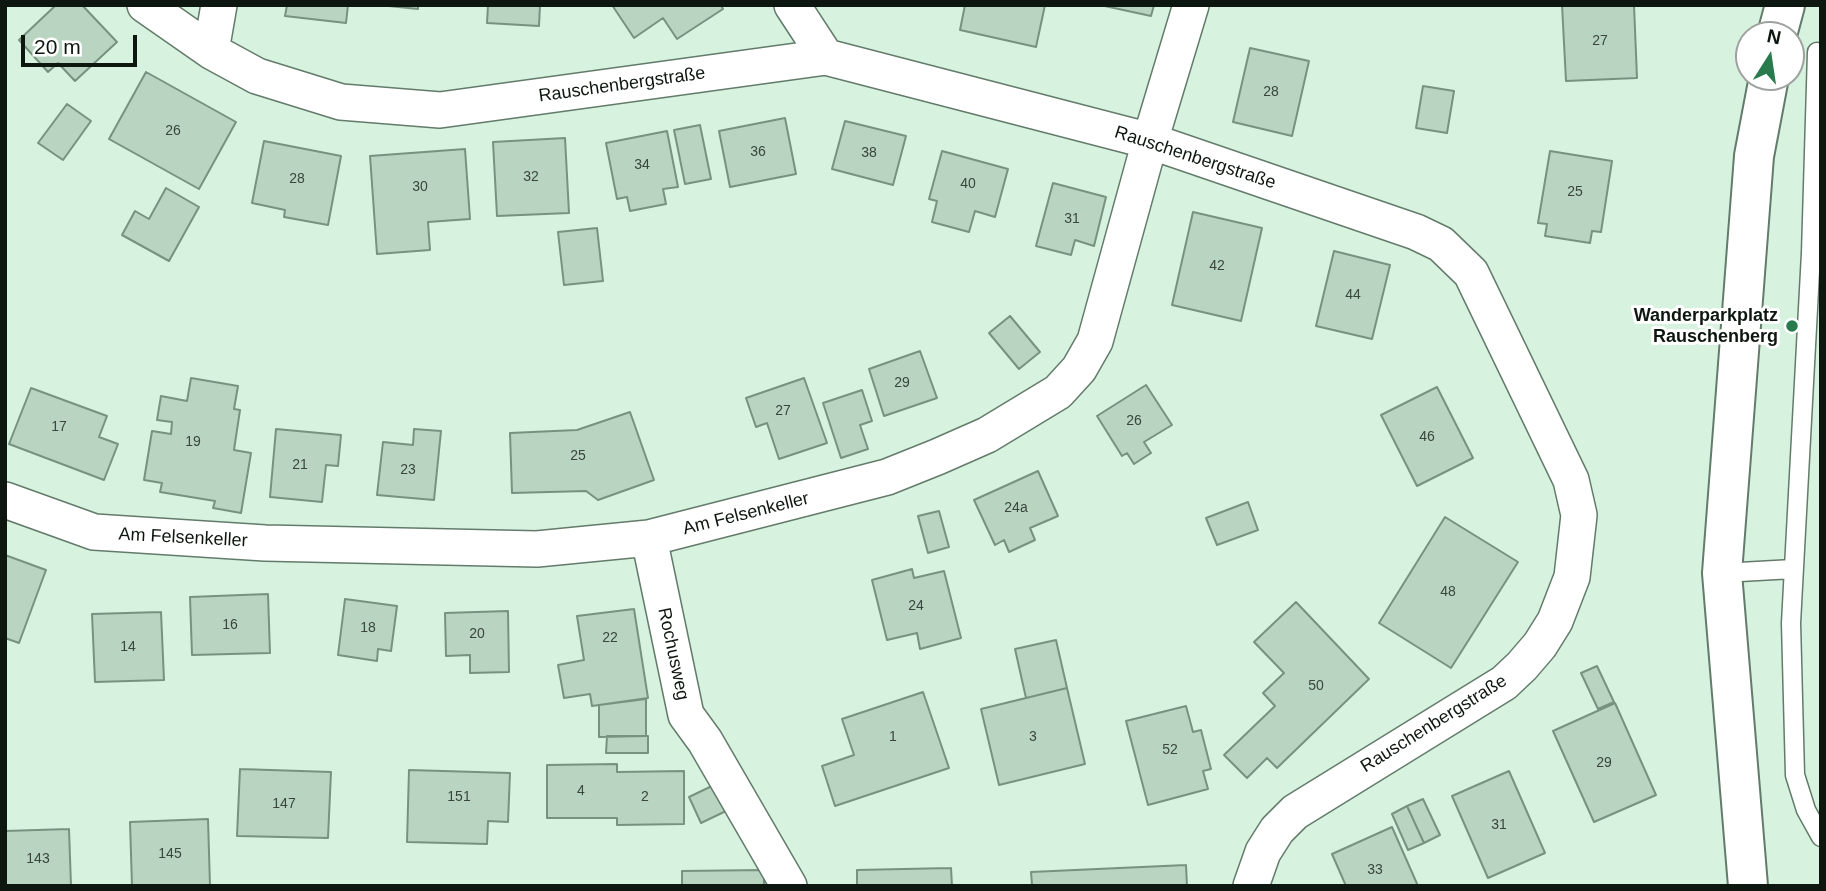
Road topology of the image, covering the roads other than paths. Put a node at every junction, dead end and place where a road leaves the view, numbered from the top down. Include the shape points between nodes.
1 (145, 5) edge
2 (219, 5) edge
3 (792, 5) edge
4 (1191, 5) edge
5 (211, 51) junction
6 (1817, 52) dead end
7 (826, 57) junction
8 (1766, 91) edge
9 (1150, 141) junction
10 (5, 500) edge
11 (649, 538) junction
12 (1793, 569) junction
13 (1722, 573) junction
14 (1821, 837) edge
15 (789, 886) edge
16 (1251, 886) edge
17 (1748, 886) edge

1 - 5 street, Rauschenbergstraße
2 - 5 street
3 - 7 street
4 - 9 street, Am Felsenkeller
5 - 7 street, Rauschenbergstraße via 257,76 341,102 440,110
6 - 12 lane
7 - 9 street, Rauschenbergstraße
8 - 13 main road via 1754,156
9 - 11 street, Am Felsenkeller via 1095,341 1058,392 987,435 887,477
9 - 16 street, Rauschenbergstraße via 1441,244 1471,273 1490,308 1570,480 1579,516 1572,577 1564,600 1540,645 1522,666 1478,699 1296,812 1263,852
10 - 11 street, Am Felsenkeller via 94,532 265,543 537,549
11 - 15 street, Rochusweg via 686,715
12 - 13 lane
12 - 14 lane via 1796,775 1806,810
13 - 17 main road

